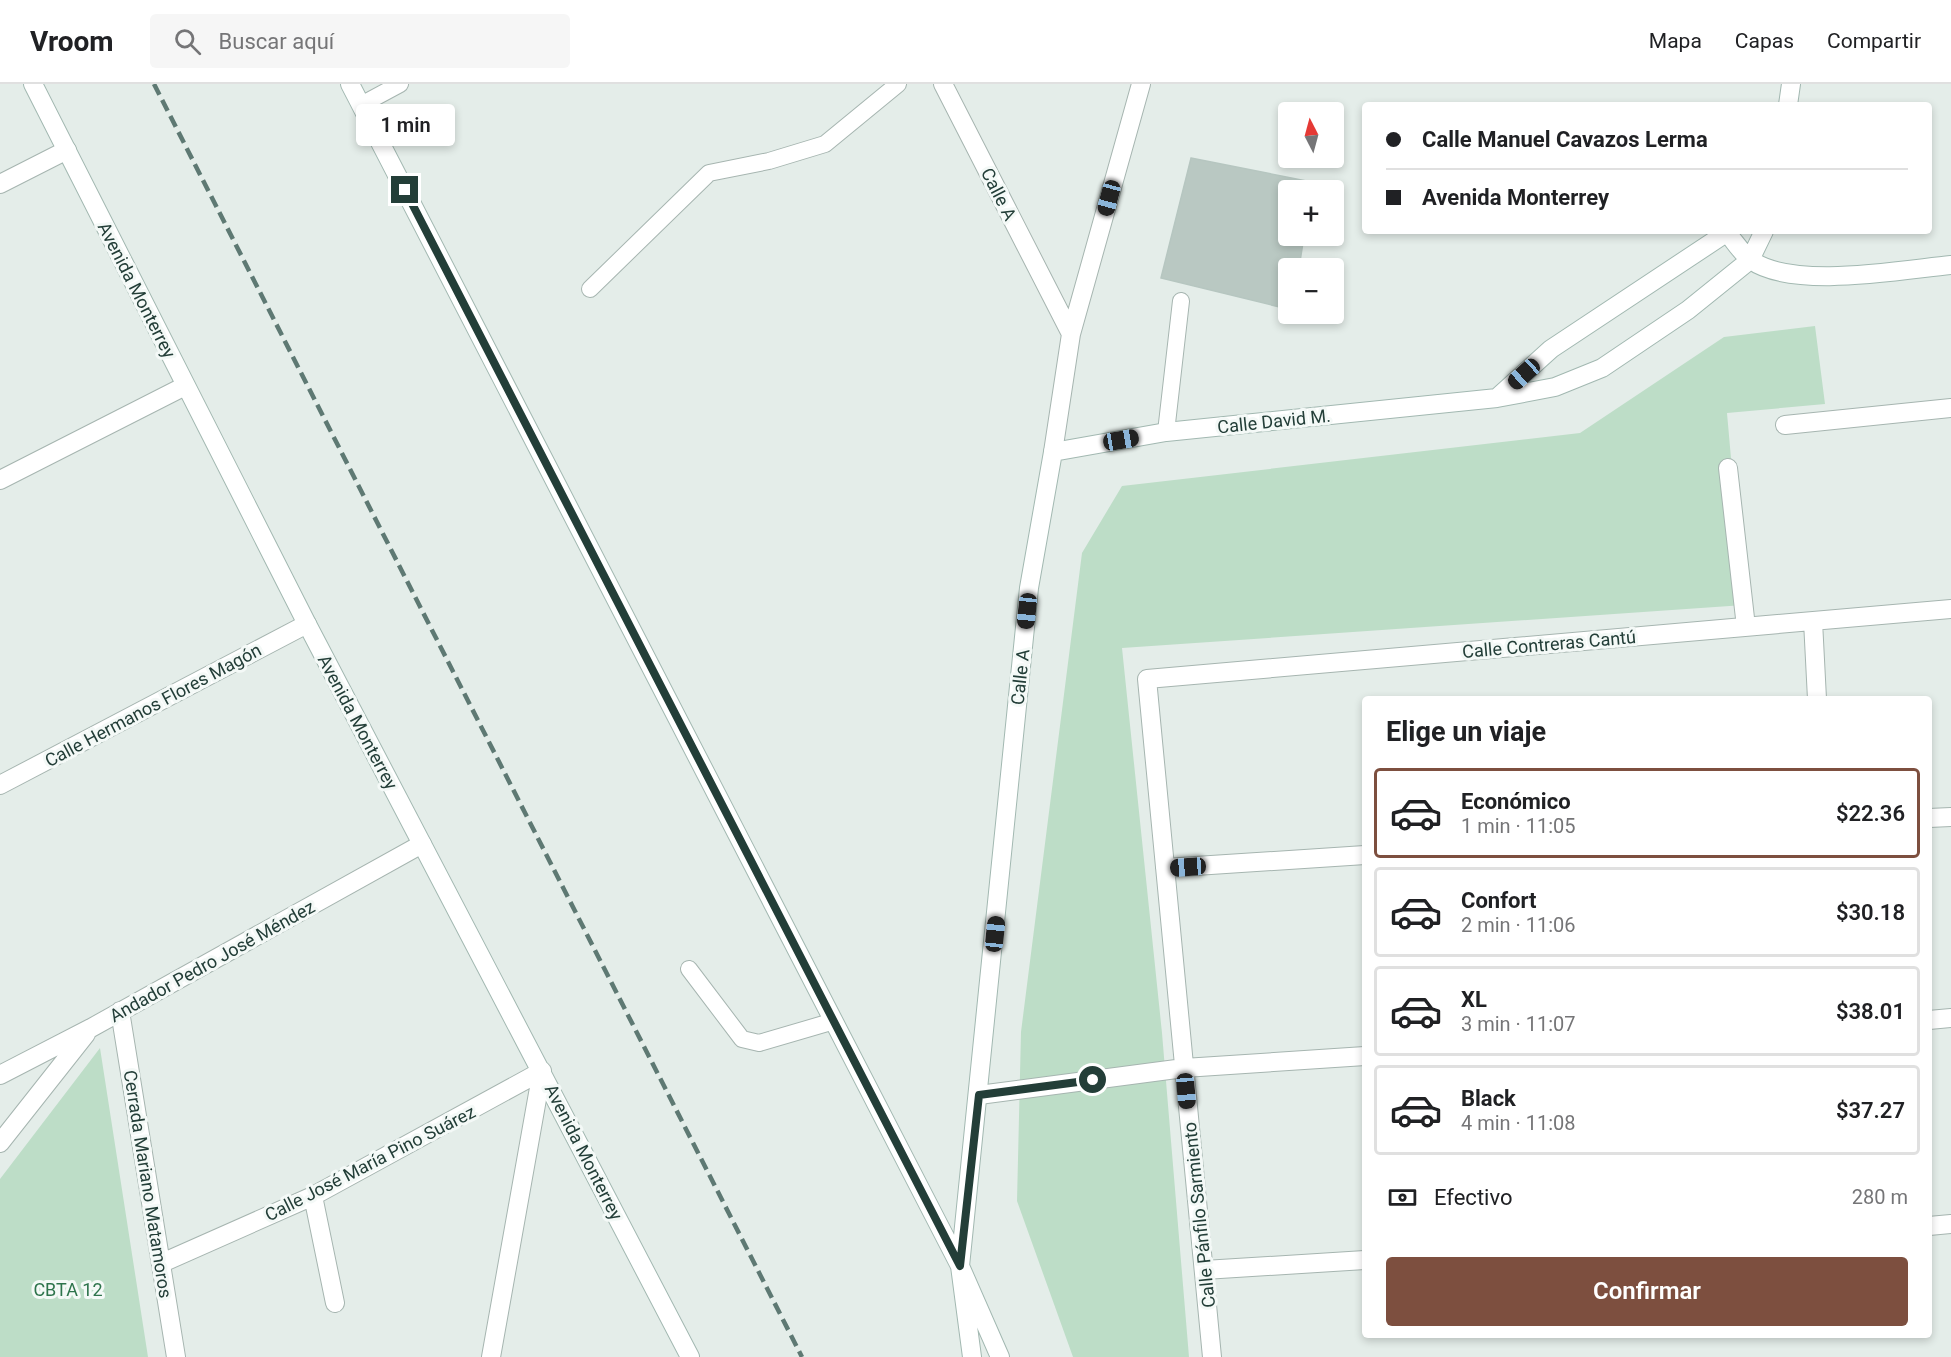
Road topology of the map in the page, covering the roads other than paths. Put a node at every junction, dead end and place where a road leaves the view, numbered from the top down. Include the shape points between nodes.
1 (33, 84) edge
2 (350, 84) edge
3 (400, 84) edge
4 (898, 84) edge
5 (943, 84) edge
6 (1141, 84) edge
7 (1791, 84) edge
8 (1788, 102) edge
9 (361, 105) junction
10 (67, 150) junction
11 (0, 184) edge
12 (1723, 234) edge
13 (1729, 234) edge
14 (1763, 234) edge
15 (1750, 260) junction
16 (1951, 265) edge
17 (591, 289) dead end
18 (1181, 301) dead end
19 (1071, 334) junction
20 (185, 386) junction
21 (1497, 398) junction
22 (1951, 408) edge
23 (1785, 425) dead end
24 (1166, 432) junction
25 (1053, 452) junction
26 (1728, 468) dead end
27 (0, 480) edge
28 (1951, 609) edge
29 (1813, 621) junction
30 (307, 624) junction
31 (1746, 627) junction
32 (1147, 679) joint
33 (1817, 696) edge
34 (0, 785) edge
35 (1951, 817) edge
36 (1932, 818) edge
37 (422, 844) junction
38 (1362, 855) edge
39 (1166, 868) junction
40 (688, 969) dead end
41 (120, 1011) junction
42 (1951, 1018) edge
43 (1932, 1020) edge
44 (834, 1021) junction
45 (91, 1028) junction
46 (1362, 1056) edge
47 (1184, 1068) junction
48 (542, 1071) junction
49 (0, 1075) edge
50 (979, 1095) junction
51 (0, 1143) edge
52 (313, 1197) junction
53 (1951, 1224) edge
54 (1932, 1226) edge
55 (1362, 1260) edge
56 (162, 1263) junction
57 (960, 1266) junction
58 (1204, 1270) junction
59 (335, 1303) dead end
60 (176, 1357) edge
61 (491, 1357) edge
62 (690, 1357) edge
63 (972, 1357) edge
64 (1000, 1357) edge
65 (1212, 1357) edge

1 - 10 street, Avenida Monterrey
2 - 9 street
3 - 9 lane
4 - 17 lane via 825,144 709,173
5 - 19 street, Calle A
6 - 19 street
7 - 8 street
9 - 44 street
10 - 11 street
10 - 20 street, Avenida Monterrey
12 - 21 street via 1551,350
13 - 15 street
14 - 15 street
15 - 16 street via 1782,274 1839,275
15 - 21 street, Calle David M. via 1688,310 1602,368 1555,387
18 - 24 lane
19 - 25 street, Calle A
20 - 27 street
20 - 30 street, Avenida Monterrey
21 - 24 street, Calle David M.
22 - 23 street
24 - 25 street, Calle David M.
25 - 50 street, Calle A via 1029,588
26 - 31 street
28 - 29 street, Calle Contreras Cantú
29 - 31 street, Calle Contreras Cantú
29 - 33 street
30 - 34 street, Calle Hermanos Flores Magón
30 - 37 street, Avenida Monterrey
31 - 32 street, Calle Contreras Cantú
32 - 39 street, Calle Pánfilo Sarmiento
35 - 36 street
37 - 41 street, Andador Pedro José Méndez
37 - 48 street, Avenida Monterrey
38 - 39 street
39 - 47 street, Calle Pánfilo Sarmiento
40 - 44 lane via 742,1040 759,1043
41 - 45 street, Andador Pedro José Méndez
41 - 56 street, Cerrada Mariano Matamoros
42 - 43 street
44 - 57 street
45 - 49 street, Andador Pedro José Méndez
45 - 51 street
46 - 47 street
47 - 50 street
47 - 58 street, Calle Pánfilo Sarmiento
48 - 52 street, Calle José María Pino Suárez
48 - 61 street
48 - 62 street, Avenida Monterrey
50 - 57 street, Calle A
52 - 56 street, Calle José María Pino Suárez
52 - 59 street
53 - 54 street
55 - 58 street
56 - 60 street, Cerrada Mariano Matamoros
57 - 63 street
57 - 64 street
58 - 65 street, Calle Pánfilo Sarmiento

